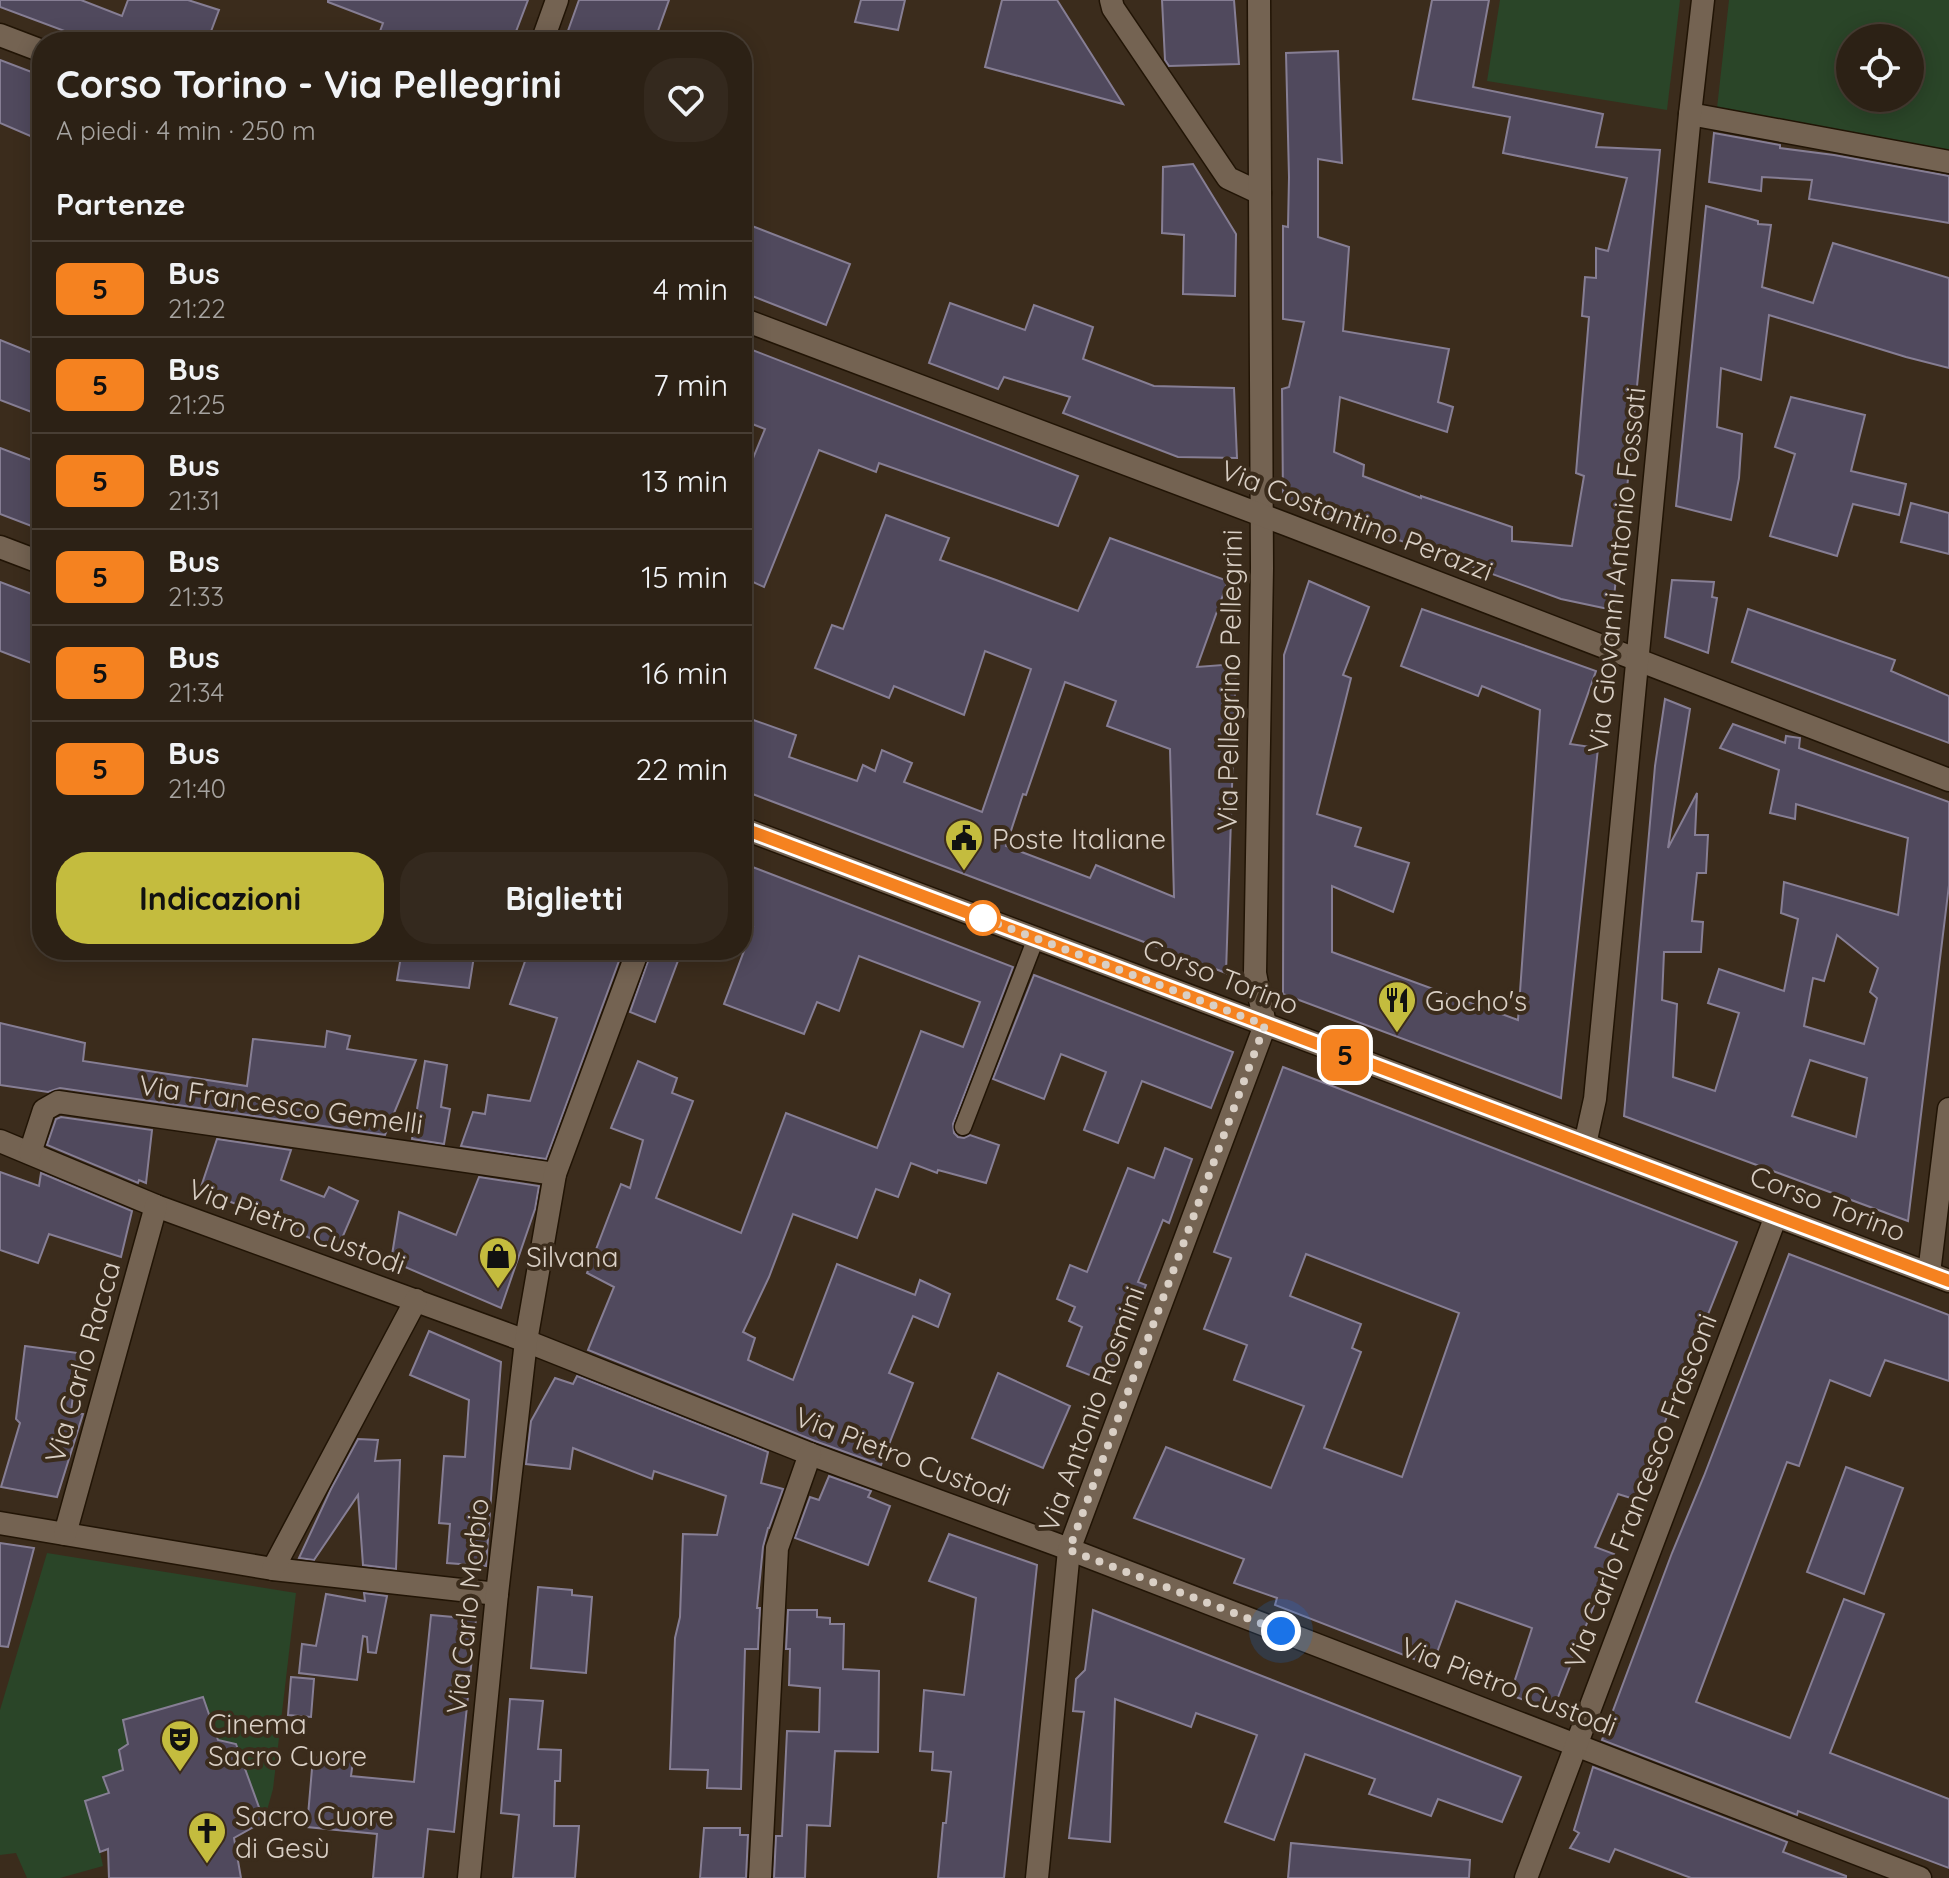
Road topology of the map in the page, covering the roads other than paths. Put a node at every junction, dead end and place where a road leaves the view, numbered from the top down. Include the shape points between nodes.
1 (557, 0) edge
2 (1111, 0) edge
3 (1259, 0) edge
4 (1703, 0) edge
5 (546, 32) edge
6 (0, 35) edge
7 (32, 47) edge
8 (1690, 114) junction
9 (1949, 162) edge
10 (1260, 193) junction
11 (752, 323) edge
12 (1261, 516) junction
13 (0, 547) edge
14 (32, 559) edge
15 (1637, 660) junction
16 (1949, 780) edge
17 (752, 832) edge
18 (1036, 938) junction
19 (634, 960) edge
20 (1265, 1025) junction
21 (1949, 1109) edge
22 (963, 1127) dead end
23 (0, 1141) edge
24 (1585, 1144) junction
25 (30, 1153) junction
26 (555, 1174) junction
27 (156, 1206) junction
28 (1776, 1216) junction
29 (1939, 1277) edge
30 (416, 1300) junction
31 (526, 1341) junction
32 (810, 1454) junction
33 (0, 1523) edge
34 (65, 1534) junction
35 (1069, 1550) junction
36 (273, 1569) junction
37 (497, 1594) junction
38 (1576, 1744) junction
39 (469, 1878) edge
40 (760, 1878) edge
41 (1037, 1878) edge
42 (1526, 1878) edge
43 (1920, 1878) edge

1 - 5 street
2 - 10 street via 1228,178
3 - 10 street, Via Pellegrino Pellegrini
4 - 8 street, Via Giovanni Antonio Fossati
6 - 7 street
8 - 9 street
8 - 15 street, Via Giovanni Antonio Fossati
10 - 12 street, Via Pellegrino Pellegrini
11 - 12 street, Via Costantino Perazzi
12 - 15 street, Via Costantino Perazzi
12 - 20 street, Via Pellegrino Pellegrini via 1255,973
13 - 14 street
15 - 16 street, Via Costantino Perazzi
15 - 24 street, Via Giovanni Antonio Fossati via 1595,1099
17 - 18 street, Corso Torino
18 - 20 street, Corso Torino
18 - 22 lane
19 - 26 street, Via Carlo Morbio
20 - 24 street, Corso Torino
20 - 35 street, Via Antonio Rosmini
21 - 29 street
23 - 25 street, Via Pietro Custodi
24 - 28 street, Corso Torino
25 - 26 street, Via Francesco Gemelli via 44,1110 58,1102
25 - 27 street, Via Pietro Custodi
26 - 31 street, Via Carlo Morbio
27 - 30 street, Via Pietro Custodi
27 - 34 street, Via Carlo Racca
28 - 29 street, Corso Torino
28 - 38 street, Via Carlo Francesco Frasconi
30 - 31 street, Via Pietro Custodi
30 - 36 street
31 - 32 street, Via Pietro Custodi
31 - 37 street, Via Carlo Morbio
32 - 35 street, Via Pietro Custodi
32 - 40 street via 777,1548
33 - 34 street
34 - 36 street
35 - 38 street, Via Pietro Custodi
35 - 41 street, Via Antonio Rosmini
36 - 37 street
37 - 39 street, Via Carlo Morbio
38 - 42 street, Via Carlo Francesco Frasconi
38 - 43 street, Via Pietro Custodi

